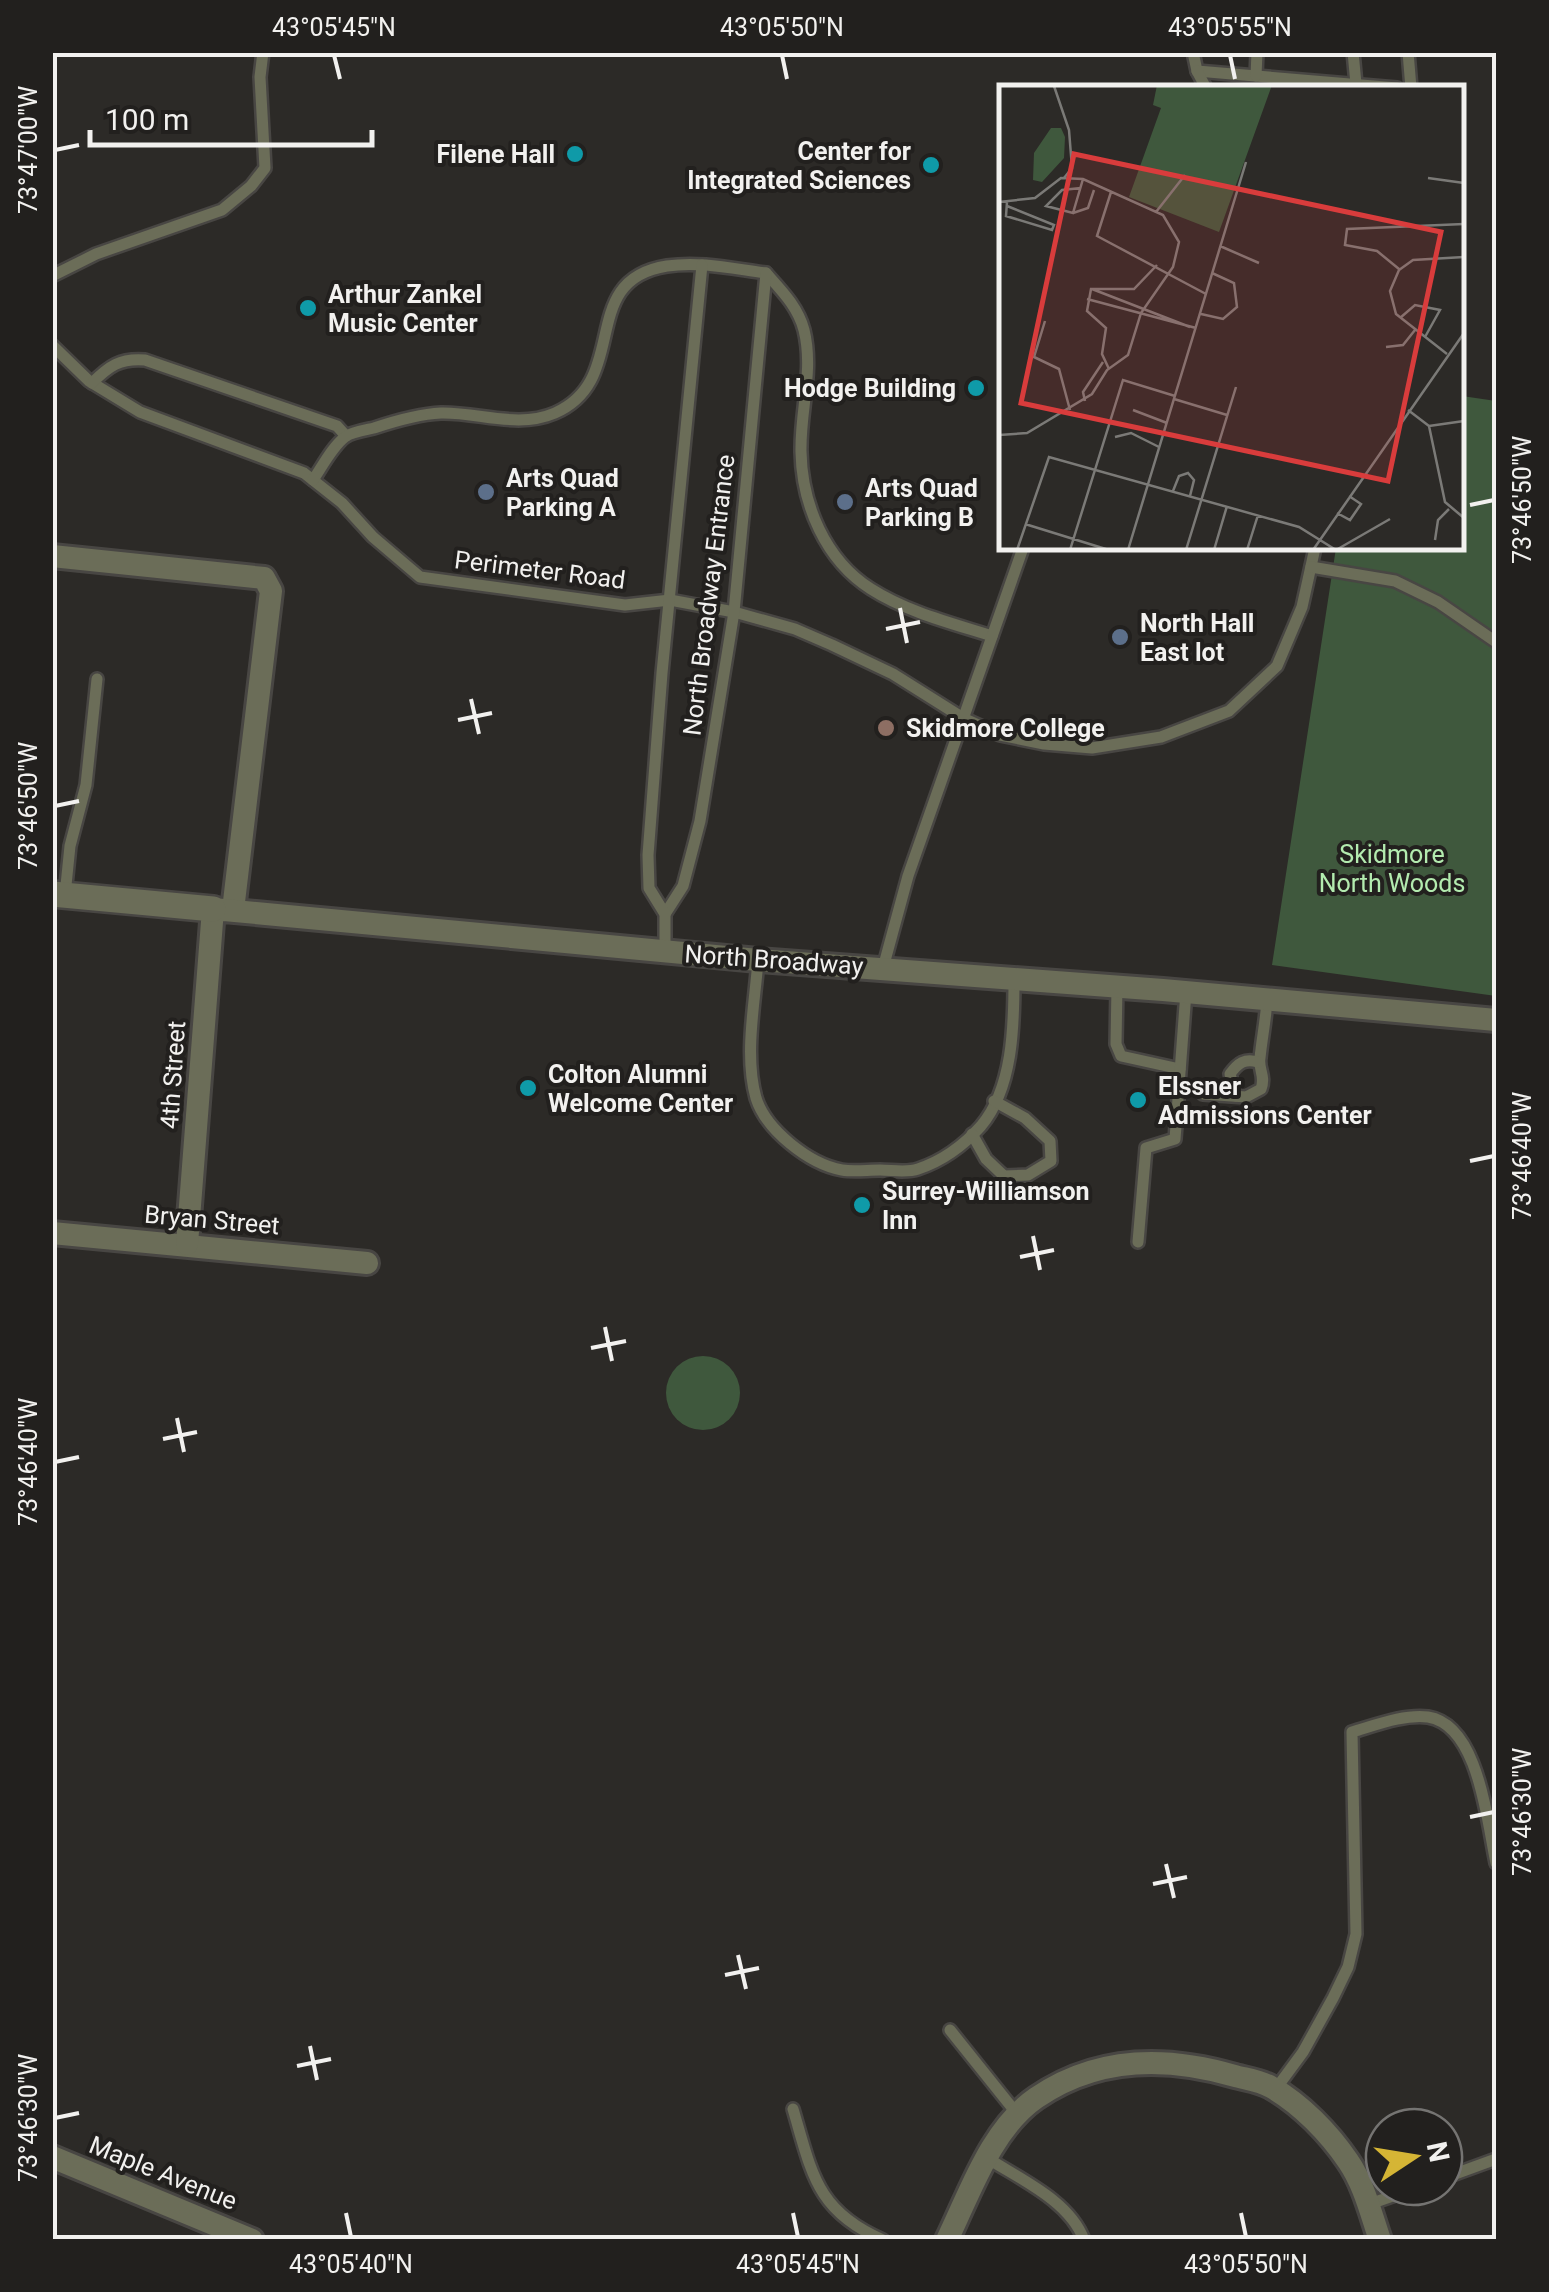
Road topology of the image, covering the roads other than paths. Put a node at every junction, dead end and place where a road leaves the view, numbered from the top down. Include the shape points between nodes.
1 (263, 52) edge
2 (1193, 52) edge
3 (1257, 52) edge
4 (1353, 52) edge
5 (1408, 52) edge
6 (1197, 72) junction
7 (1256, 76) junction
8 (1356, 84) junction
9 (1204, 85) edge
10 (1366, 85) edge
11 (1412, 85) edge
12 (702, 265) junction
13 (766, 273) junction
14 (52, 276) edge
15 (52, 345) edge
16 (92, 383) junction
17 (346, 436) junction
18 (313, 480) junction
19 (1022, 550) edge
20 (1315, 550) edge
21 (52, 556) edge
22 (1311, 567) junction
23 (670, 600) junction
24 (734, 612) junction
25 (992, 636) junction
26 (1496, 642) edge
27 (97, 680) dead end
28 (962, 718) junction
29 (59, 895) edge
30 (223, 910) junction
31 (665, 914) junction
32 (665, 951) junction
33 (758, 960) junction
34 (883, 968) junction
35 (1014, 978) junction
36 (1116, 986) junction
37 (1186, 992) junction
38 (1268, 999) junction
39 (1496, 1020) edge
40 (1258, 1062) junction
41 (1180, 1068) junction
42 (1202, 1094) dead end
43 (1236, 1096) junction
44 (994, 1101) junction
45 (972, 1134) junction
46 (52, 1233) edge
47 (1138, 1242) dead end
48 (187, 1244) junction
49 (367, 1263) dead end
50 (1496, 1864) edge
51 (950, 2030) dead end
52 (1275, 2090) junction
53 (793, 2109) dead end
54 (1018, 2115) junction
55 (52, 2158) edge
56 (987, 2158) junction
57 (1496, 2159) edge
58 (1464, 2171) edge
59 (1364, 2198) edge
60 (1368, 2207) edge
61 (252, 2240) edge
62 (883, 2240) edge
63 (947, 2240) edge
64 (1084, 2240) edge
65 (1380, 2240) edge

1 - 14 lane via 264,168 251,186 222,210
2 - 6 lane
3 - 7 lane
4 - 8 lane
5 - 11 lane
6 - 7 lane
6 - 9 lane
7 - 8 lane
8 - 10 lane
12 - 13 lane
12 - 17 lane via 664,266 631,281 613,300 597,373 584,394 555,412 526,420 440,413
12 - 23 lane, North Broadway Entrance
13 - 24 lane, North Broadway Entrance
13 - 25 lane via 803,327 809,360 800,450 805,495 820,532 843,567 870,589
15 - 16 lane, Perimeter Road
16 - 17 lane via 126,358 145,360 336,426
16 - 18 lane, Perimeter Road via 140,412
17 - 18 lane
18 - 23 lane, Perimeter Road via 420,577 625,606
19 - 25 lane
20 - 22 lane, Perimeter Road
21 - 30 street, 4th Street via 264,578 271,591
22 - 26 lane via 1395,582
22 - 28 lane, Perimeter Road via 1277,666 1229,711 1160,737 1092,748 1000,735
23 - 24 lane, Perimeter Road
23 - 31 lane, North Broadway Entrance via 648,855 649,888
24 - 28 lane, Perimeter Road via 832,645
24 - 31 lane, North Broadway Entrance via 700,822 684,886
25 - 28 lane
27 - 29 lane via 86,785
28 - 34 lane
29 - 30 street, North Broadway
30 - 32 street, North Broadway
30 - 48 street, 4th Street
31 - 32 lane, North Broadway Entrance
32 - 33 street, North Broadway
33 - 34 street, North Broadway
33 - 45 lane via 752,1062 757,1100 792,1145 845,1170 915,1170 957,1150
34 - 35 street, North Broadway
35 - 36 street, North Broadway
35 - 44 lane via 1004,1081
36 - 37 street, North Broadway
36 - 41 lane via 1121,1056
37 - 38 street, North Broadway
37 - 41 lane
38 - 39 street, North Broadway
38 - 40 lane
40 - 43 lane via 1238,1063 1230,1074
40 - 43 lane via 1262,1089
41 - 47 lane via 1175,1139 1146,1148
42 - 43 lane
44 - 45 lane
44 - 45 lane via 1050,1142 1051,1161 1028,1176 1004,1176
46 - 48 street, Bryan Street
48 - 49 street, Bryan Street
50 - 52 lane via 1469,1750 1450,1725 1428,1717 1352,1732 1356,1934 1333,1998
51 - 54 lane
52 - 54 street via 1195,2064 1136,2061 1074,2078
52 - 59 street via 1312,2118 1348,2161
53 - 62 lane via 814,2182 831,2207
54 - 56 street
55 - 61 street, Maple Avenue
56 - 63 street
56 - 64 lane via 1058,2204
57 - 58 lane
60 - 65 street

